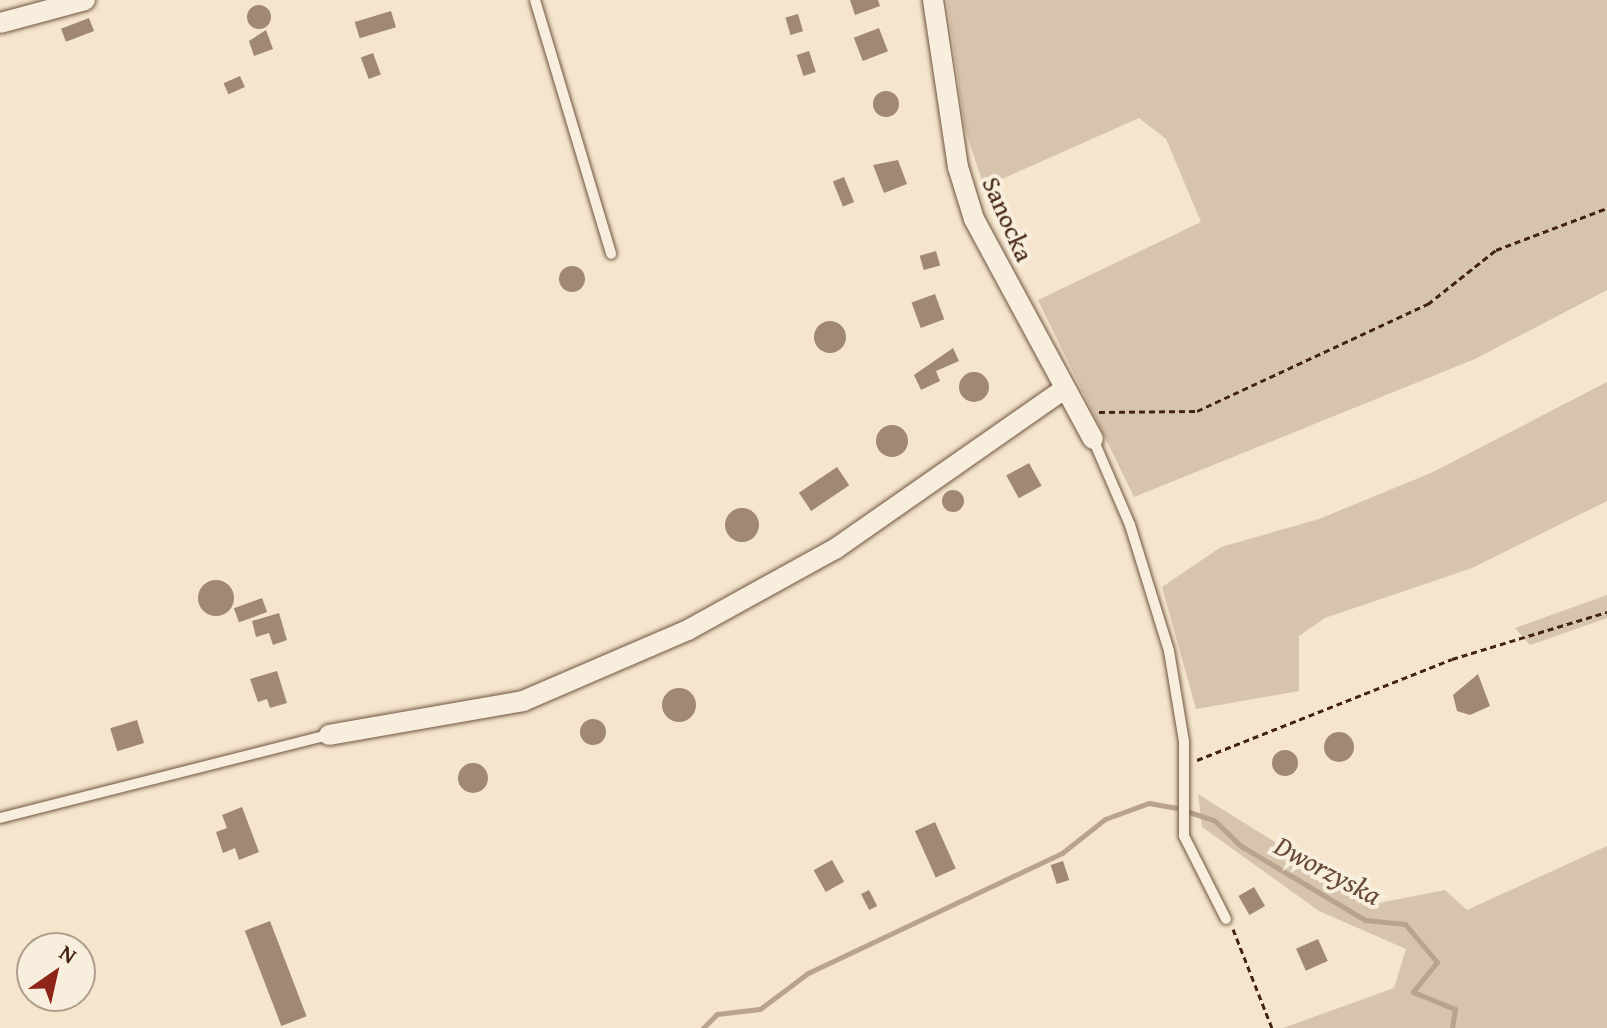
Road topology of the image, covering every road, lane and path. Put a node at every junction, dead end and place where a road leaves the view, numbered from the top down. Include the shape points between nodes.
1 (85, 0) edge
2 (535, 0) edge
3 (933, 0) edge
4 (0, 23) edge
5 (1607, 208) edge
6 (611, 254) dead end
7 (1064, 389) junction
8 (1075, 409) junction
9 (1093, 439) joint
10 (1607, 612) edge
11 (329, 735) joint
12 (1186, 765) junction
13 (0, 818) edge
14 (1226, 919) joint
15 (1272, 1028) edge

1 - 4 street
2 - 6 lane
3 - 7 street, Sanocka via 958,167 974,219
5 - 8 path via 1496,250 1428,304 1197,411 1136,417
7 - 8 street, Sanocka
7 - 11 street via 835,549 688,630 523,701
8 - 9 street, Sanocka
9 - 12 lane via 1154,598
10 - 12 path via 1452,659
11 - 13 lane
12 - 14 lane via 1184,836
14 - 15 path via 1249,958

